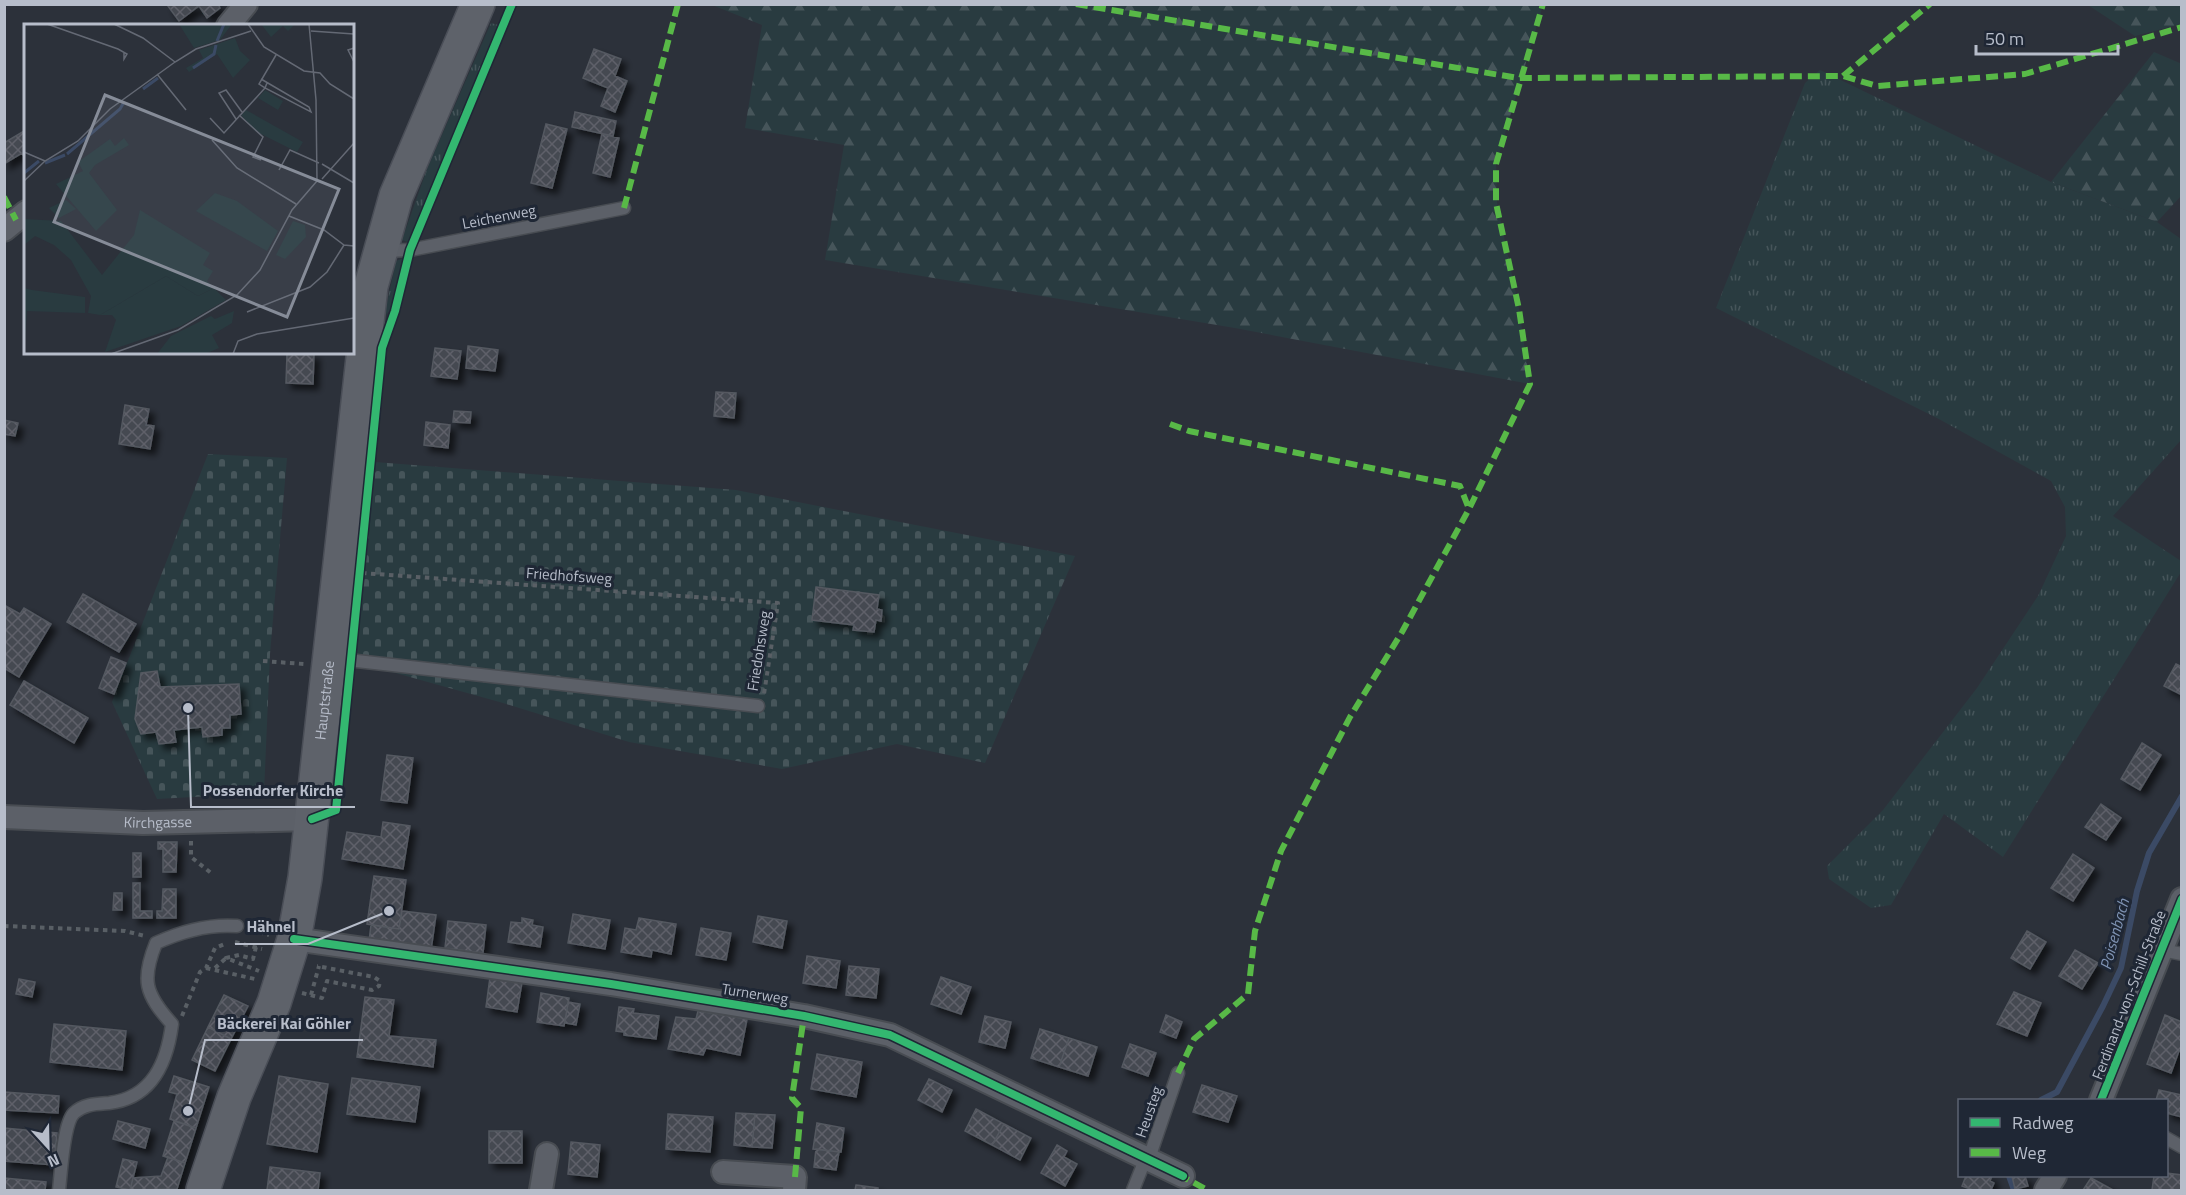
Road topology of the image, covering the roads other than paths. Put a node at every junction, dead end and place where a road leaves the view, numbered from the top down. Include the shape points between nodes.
1 (246, 4) edge
2 (478, 4) edge
3 (230, 24) edge
4 (624, 207) dead end
5 (24, 214) edge
6 (4, 230) edge
7 (380, 251) junction
8 (329, 662) junction
9 (761, 704) road end
10 (4, 817) edge
11 (312, 819) junction
12 (2181, 899) edge
13 (237, 926) road end
14 (280, 946) junction
15 (2171, 952) edge
16 (1178, 1073) dead end
17 (2102, 1099) edge
18 (2168, 1139) edge
19 (2181, 1147) edge
20 (547, 1154) dead end
21 (1146, 1161) junction
22 (723, 1172) dead end
23 (1183, 1176) dead end
24 (2054, 1177) edge
25 (59, 1191) edge
26 (202, 1191) edge
27 (541, 1191) edge
28 (794, 1191) edge
29 (1133, 1191) edge
30 (2046, 1191) edge

1 - 3 street
2 - 7 main road, Hauptstraße via 396,196
4 - 7 lane, Leichenweg via 410,250
5 - 6 street
7 - 8 main road, Hauptstraße via 365,324
8 - 9 lane
8 - 11 main road, Hauptstraße
10 - 11 street, Kirchgasse via 191,822
11 - 14 main road, Hauptstraße via 306,878
12 - 15 street, Ferdinand-von-Schill-Straße
13 - 25 lane via 184,933 156,943 146,969 155,1000 172,1024 169,1048 149,1086 127,1100 88,1104 74,1113 68,1124
14 - 21 street, Turnerweg via 599,982 804,1016 890,1035
14 - 26 main road, Hauptstraße via 274,1003 234,1097
15 - 17 street, Ferdinand-von-Schill-Straße
16 - 21 lane, Heusteg
18 - 19 lane
20 - 27 street
21 - 23 street, Turnerweg
21 - 29 lane, Heusteg
22 - 28 street via 795,1177
24 - 30 street

